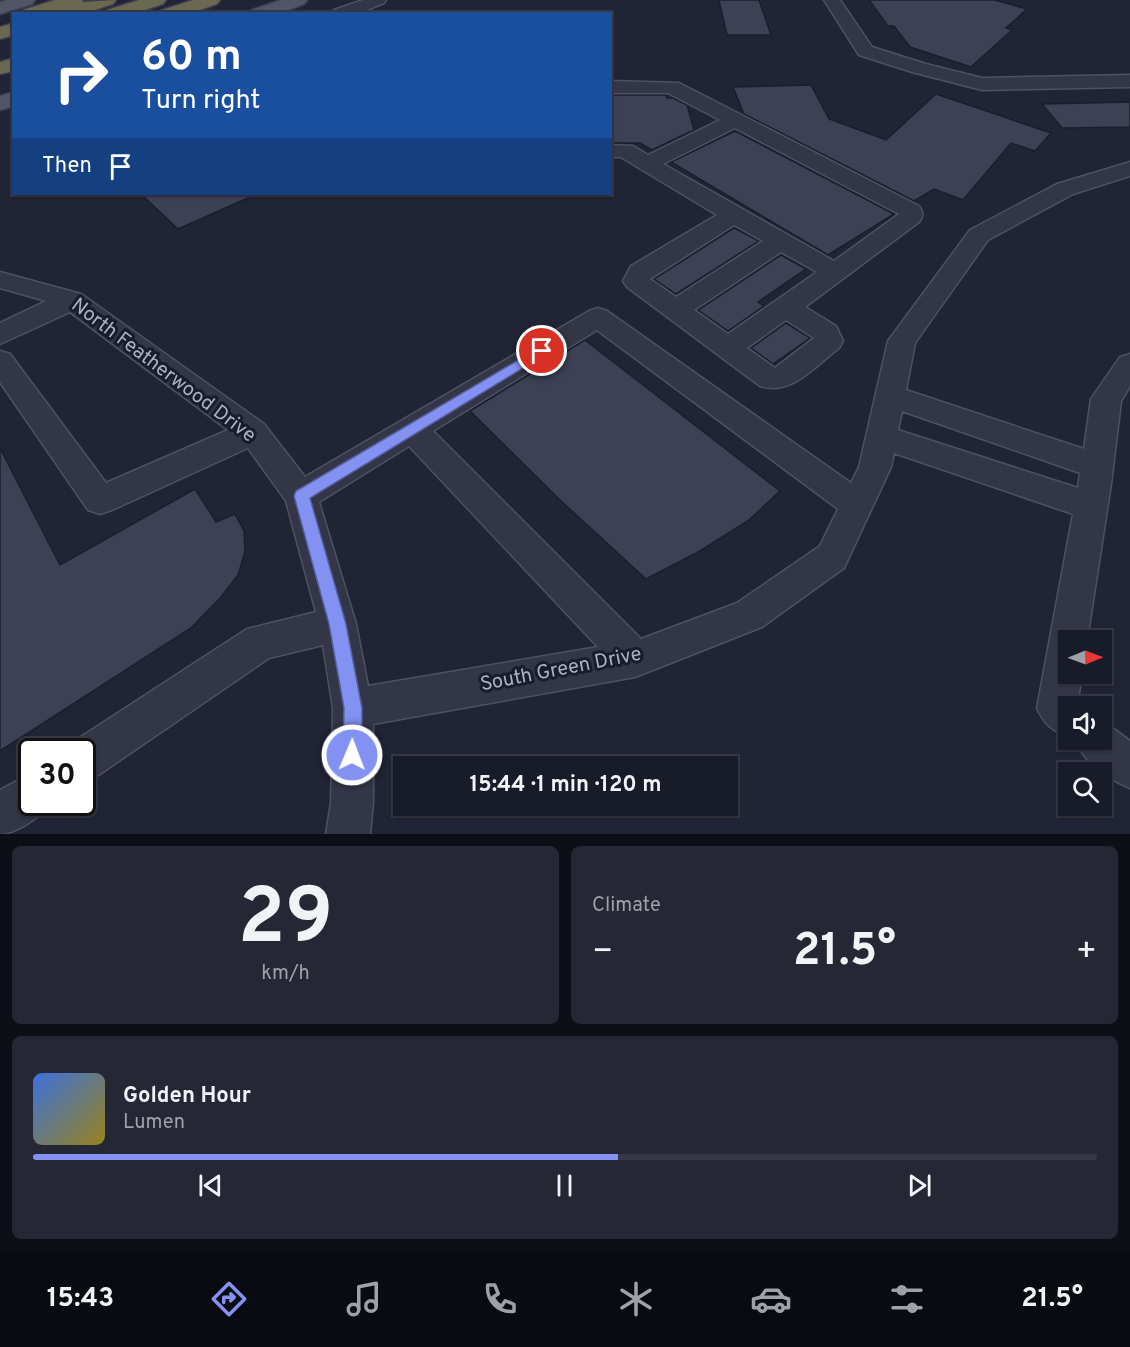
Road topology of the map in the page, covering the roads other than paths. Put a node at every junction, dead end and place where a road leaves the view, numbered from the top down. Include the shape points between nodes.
1 (26, 0) edge
2 (74, 0) edge
3 (107, 0) edge
4 (157, 0) edge
5 (211, 0) edge
6 (298, 0) edge
7 (378, 0) edge
8 (832, 0) edge
9 (0, 8) edge
10 (36, 12) edge
11 (69, 12) edge
12 (120, 12) edge
13 (175, 12) edge
14 (265, 12) edge
15 (345, 12) edge
16 (1130, 81) edge
17 (612, 87) edge
18 (735, 120) junction
19 (612, 152) edge
20 (647, 164) junction
21 (1130, 169) edge
22 (734, 214) junction
23 (780, 242) junction
24 (835, 273) junction
25 (6, 279) edge
26 (72, 300) junction
27 (786, 307) junction
28 (675, 310) junction
29 (0, 334) edge
30 (727, 348) junction
31 (0, 362) edge
32 (1130, 364) edge
33 (890, 396) junction
34 (411, 429) junction
35 (253, 432) junction
36 (882, 437) junction
37 (1029, 443) junction
38 (1097, 466) junction
39 (1020, 483) junction
40 (301, 496) junction
41 (857, 505) junction
42 (1091, 506) junction
43 (338, 624) junction
44 (1070, 630) edge
45 (635, 659) junction
46 (353, 708) junction
47 (1109, 750) edge
48 (96, 751) edge
49 (1130, 766) edge
50 (18, 803) edge
51 (0, 815) edge
52 (348, 834) edge

1 - 9 main road
2 - 10 highway
3 - 11 highway
4 - 12 highway
5 - 13 highway
6 - 14 main road
7 - 15 street
8 - 16 street via 865,51 919,68 982,84
17 - 18 street via 672,87
18 - 20 street
18 - 24 street via 911,211 911,217
19 - 20 street via 625,151
20 - 22 street
21 - 33 street, South Green Drive via 1065,189 979,235 902,341
22 - 23 street
22 - 28 street via 639,272 636,281
23 - 24 street
23 - 28 street
24 - 27 street
25 - 26 street, North Featherwood Drive
26 - 29 street
26 - 35 street, North Featherwood Drive
27 - 30 street
27 - 30 street via 826,333 829,341 780,379 770,379
28 - 30 street
31 - 35 street via 100,500
32 - 38 street via 1106,399
33 - 36 street, South Green Drive
33 - 37 street
34 - 40 street
34 - 41 street via 598,317
34 - 45 street
35 - 40 street, North Featherwood Drive
36 - 39 street
36 - 41 street, South Green Drive via 875,467
37 - 38 street
37 - 39 street
38 - 42 street
39 - 42 street
40 - 43 street, North Featherwood Drive
41 - 45 street, South Green Drive via 832,557 749,615
42 - 44 street
43 - 46 street, North Featherwood Drive
43 - 48 street via 260,642
45 - 46 street, South Green Drive
46 - 52 street, North Featherwood Drive
47 - 49 street
50 - 51 street

